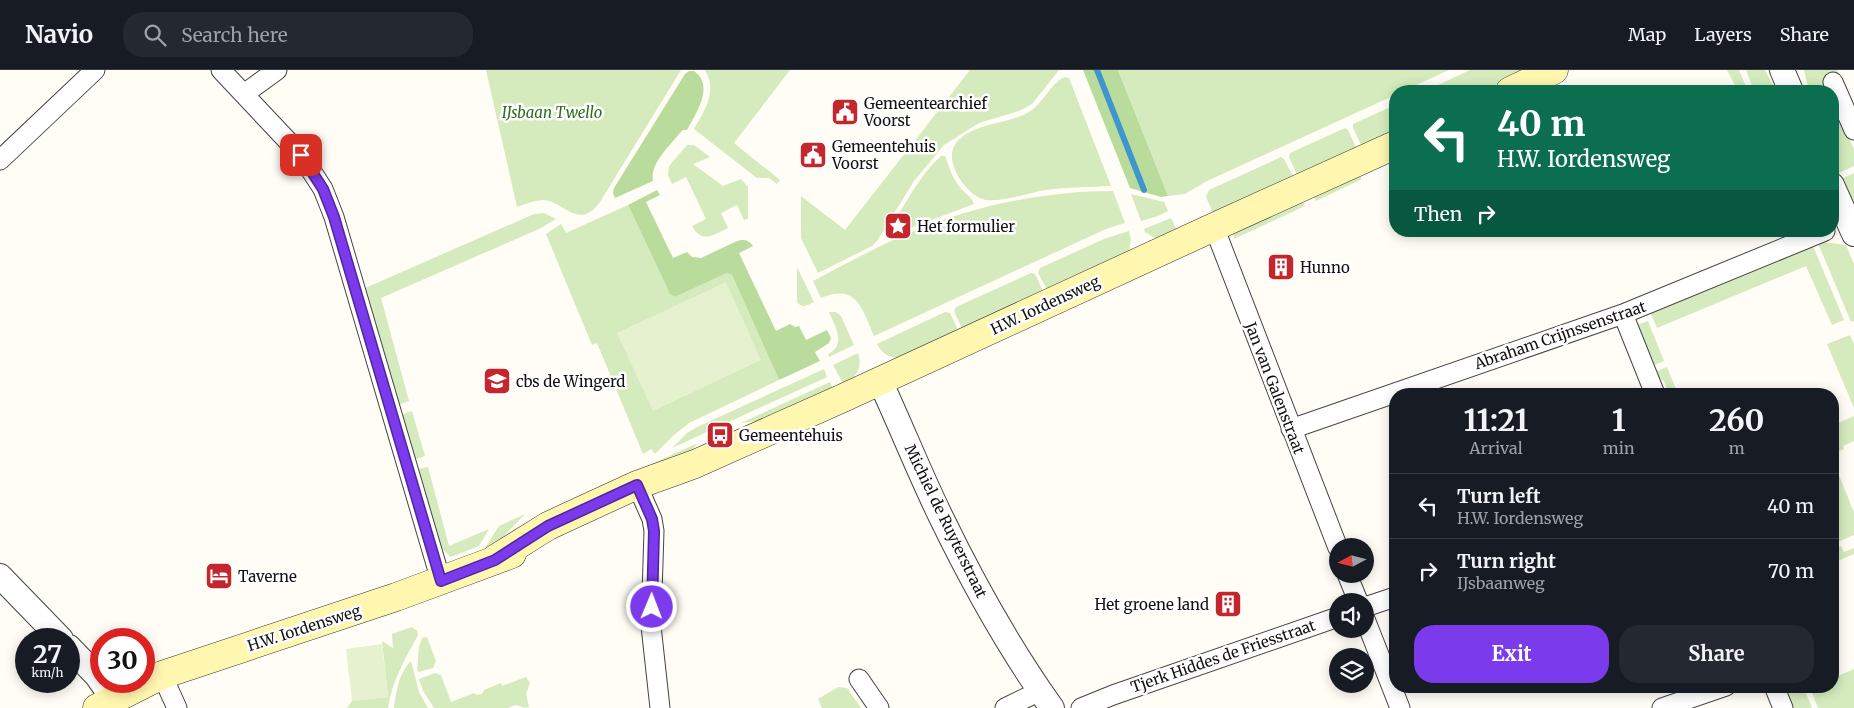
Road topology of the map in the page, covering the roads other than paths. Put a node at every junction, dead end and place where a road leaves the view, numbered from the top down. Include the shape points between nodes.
1 (95, 70) edge
2 (221, 70) edge
3 (277, 70) edge
4 (1554, 70) edge
5 (1782, 70) edge
6 (1833, 82) dead end
7 (1523, 85) edge
8 (1788, 85) edge
9 (1834, 85) edge
10 (244, 94) junction
11 (1839, 96) edge
12 (1854, 130) edge
13 (1389, 148) edge
14 (0, 160) edge
15 (1839, 204) edge
16 (1847, 226) edge
17 (1214, 227) junction
18 (1810, 237) edge
19 (1623, 314) junction
20 (880, 381) junction
21 (1409, 388) edge
22 (1653, 388) edge
23 (1389, 395) edge
24 (1291, 429) junction
25 (640, 493) junction
26 (1334, 538) edge
27 (0, 576) edge
28 (441, 581) junction
29 (1389, 599) edge
30 (1374, 604) edge
31 (1329, 620) edge
32 (50, 628) edge
33 (1372, 638) edge
34 (80, 658) edge
35 (162, 675) junction
36 (859, 679) dead end
37 (1389, 680) edge
38 (1394, 693) edge
39 (1706, 693) edge
40 (1777, 693) edge
41 (1046, 699) edge
42 (105, 703) edge
43 (177, 708) edge
44 (660, 708) edge
45 (879, 708) edge
46 (1004, 708) edge
47 (1081, 708) edge
48 (1400, 708) edge
49 (1662, 708) edge
50 (1783, 708) edge

1 - 14 street
2 - 10 street
3 - 10 street
4 - 7 main road
5 - 8 street
6 - 9 street
10 - 28 street via 301,155 329,202
11 - 12 street
13 - 17 main road, H.W. Iordensweg
15 - 16 street
17 - 20 main road, H.W. Iordensweg
17 - 24 street, Jan van Galenstraat
18 - 19 street, Abraham Crijnssenstraat
19 - 21 street, Abraham Crijnssenstraat
19 - 22 street
20 - 25 main road, H.W. Iordensweg via 695,464
20 - 41 street, Michiel de Ruyterstraat via 958,552
23 - 24 street, Abraham Crijnssenstraat
24 - 26 street, Jan van Galenstraat
25 - 28 main road, H.W. Iordensweg via 548,526 495,560
25 - 44 street via 654,531 651,626
27 - 32 street
28 - 35 main road, H.W. Iordensweg
29 - 30 street
31 - 47 street, Tjerk Hiddes de Friesstraat
33 - 37 street
34 - 42 street via 97,676
35 - 42 main road, H.W. Iordensweg
35 - 43 street
36 - 45 street
38 - 48 street
39 - 49 street
40 - 50 street
41 - 46 street

